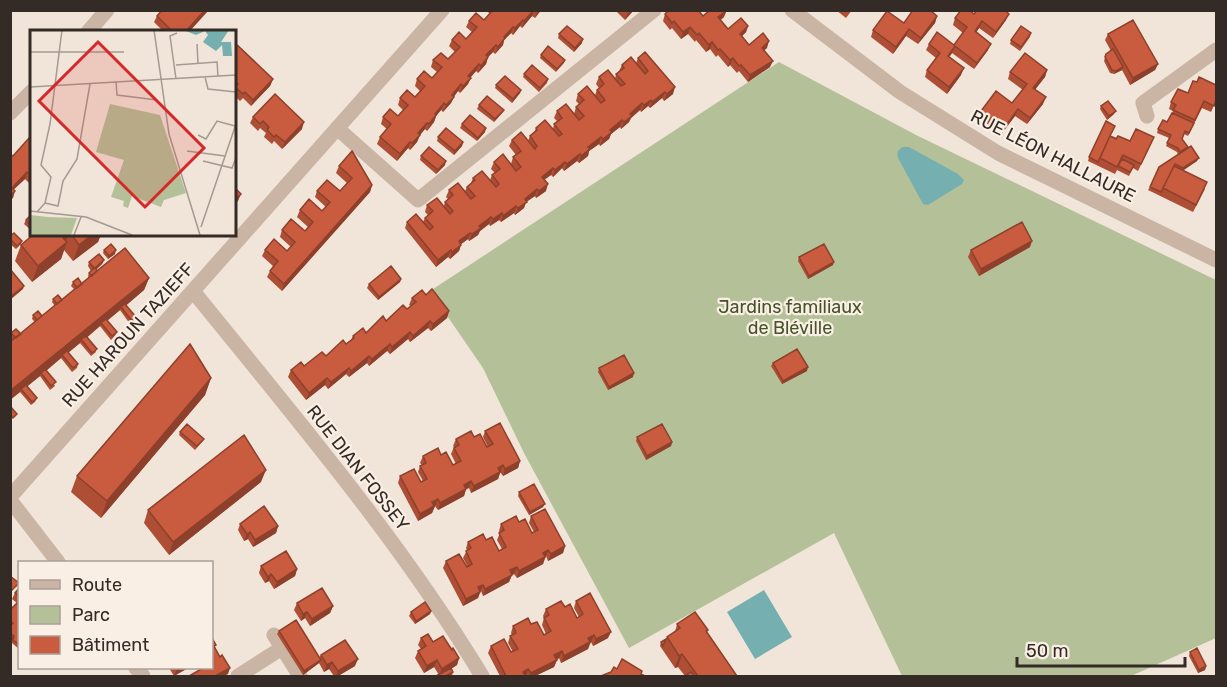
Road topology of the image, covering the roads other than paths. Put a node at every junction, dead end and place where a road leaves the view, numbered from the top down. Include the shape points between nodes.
1 (107, 10) edge
2 (442, 10) edge
3 (654, 10) edge
4 (792, 10) edge
5 (90, 30) edge
6 (1216, 50) edge
7 (30, 93) edge
8 (10, 113) edge
9 (1147, 116) dead end
10 (337, 128) junction
11 (1216, 260) edge
12 (193, 291) junction
13 (10, 499) edge
14 (57, 561) edge
15 (274, 635) dead end
16 (282, 648) junction
17 (238, 676) edge
18 (300, 676) edge
19 (482, 676) edge

1 - 5 street
2 - 10 street, RUE HAROUN TAZIEFF
3 - 10 street via 418,200
4 - 11 street, RUE LÉON HALLAURE via 900,92 998,153
6 - 9 street via 1143,103
7 - 8 street
10 - 12 street, RUE HAROUN TAZIEFF
12 - 13 street, RUE HAROUN TAZIEFF
12 - 19 street, RUE DIAN FOSSEY via 411,568
13 - 14 street
15 - 16 street
16 - 17 street
16 - 18 street

